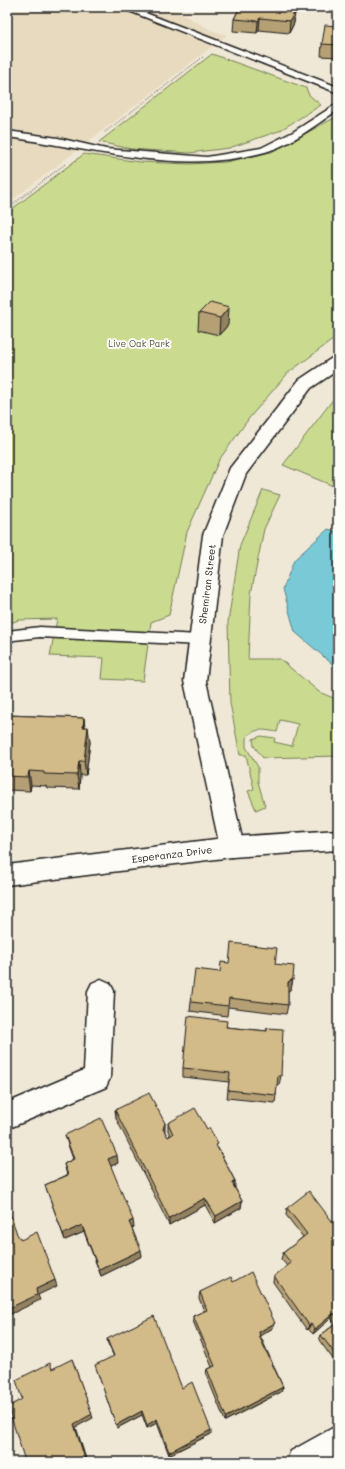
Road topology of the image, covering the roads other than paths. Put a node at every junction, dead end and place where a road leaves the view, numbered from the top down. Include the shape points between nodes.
1 (123, 7) edge
2 (338, 90) edge
3 (338, 106) edge
4 (7, 134) edge
5 (338, 362) edge
6 (7, 639) edge
7 (200, 640) junction
8 (338, 840) edge
9 (232, 846) junction
10 (7, 875) edge
11 (101, 991) dead end
12 (7, 1116) edge
13 (338, 1441) edge
14 (302, 1462) edge

1 - 2 lane
3 - 4 lane via 296,134 263,150 207,160 106,152 58,141
5 - 7 street, Shemiran Street via 305,384 237,472 213,535
6 - 7 lane via 10,635 40,632
7 - 9 street, Shemiran Street via 195,681
8 - 9 street, Esperanza Drive
9 - 10 street, Esperanza Drive
11 - 12 street via 97,1078
13 - 14 street

